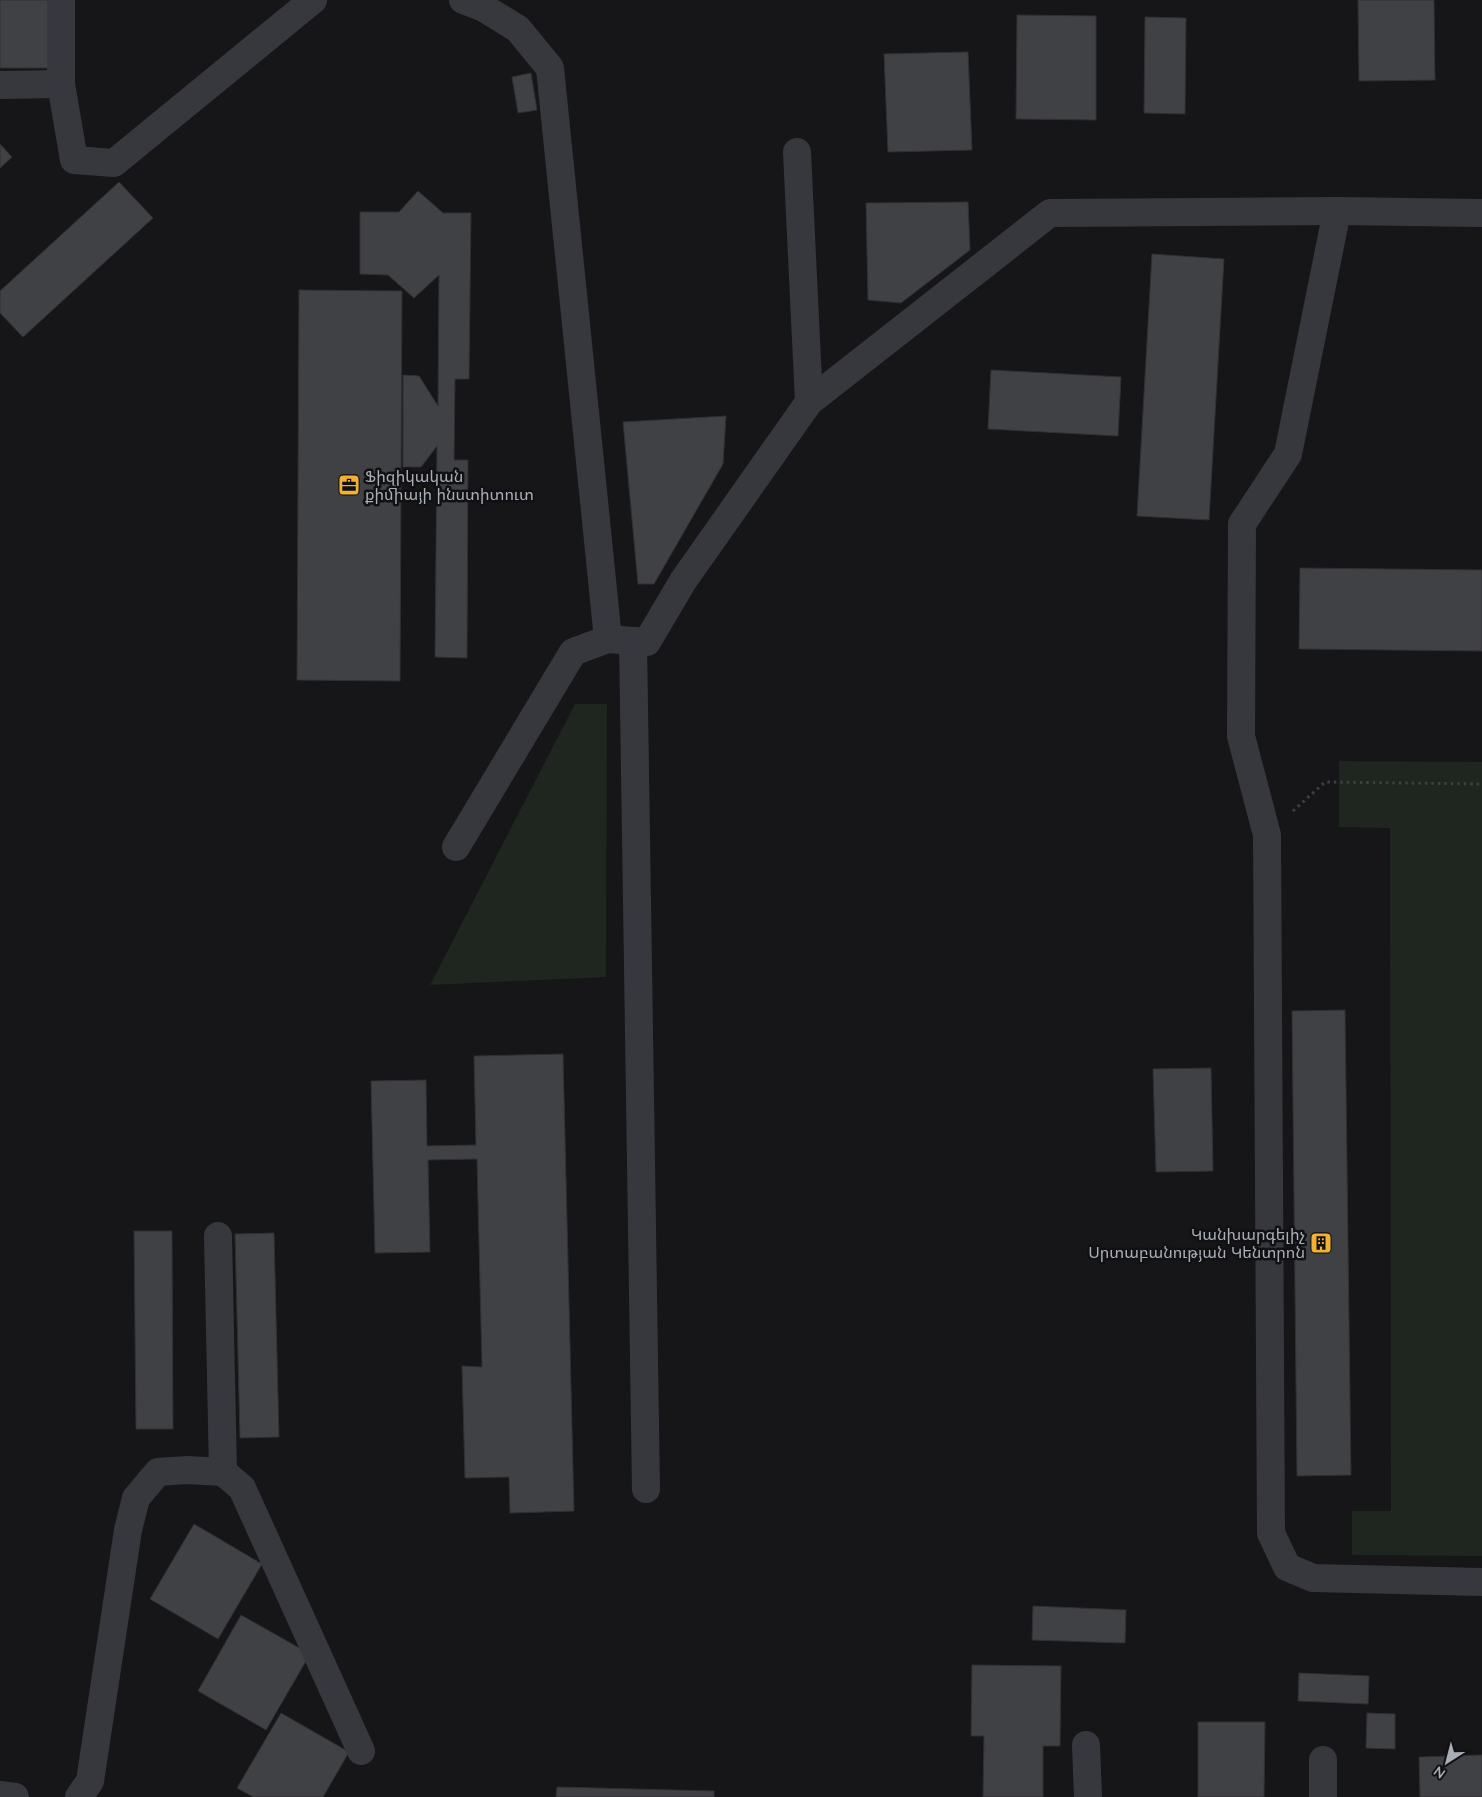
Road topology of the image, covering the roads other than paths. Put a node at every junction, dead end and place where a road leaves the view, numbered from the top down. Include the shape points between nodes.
1 (61, 0) edge
2 (313, 0) edge
3 (463, 0) edge
4 (61, 84) junction
5 (0, 85) edge
6 (797, 152) dead end
7 (1337, 211) junction
8 (1482, 213) edge
9 (808, 402) junction
10 (621, 640) junction
11 (456, 847) dead end
12 (218, 1236) dead end
13 (222, 1472) junction
14 (646, 1489) dead end
15 (1482, 1582) edge
16 (1086, 1744) dead end
17 (361, 1751) dead end
18 (1323, 1760) dead end
19 (0, 1795) edge
20 (15, 1797) edge
21 (79, 1797) edge
22 (1088, 1797) edge
23 (1323, 1797) edge

1 - 4 street
2 - 4 street via 114,163 74,160
3 - 10 street via 484,8 518,30 550,68
4 - 5 street
6 - 9 street
7 - 8 street
7 - 9 street via 1050,213
7 - 15 street via 1288,454 1242,524 1241,736 1266,835 1271,1533 1287,1567 1314,1578
9 - 10 street via 682,581 647,642
10 - 11 street via 573,652
10 - 14 street
12 - 13 street
13 - 17 street via 242,1488
13 - 21 street via 158,1472 136,1498 128,1530 90,1781
16 - 22 street
18 - 23 street
19 - 20 street

